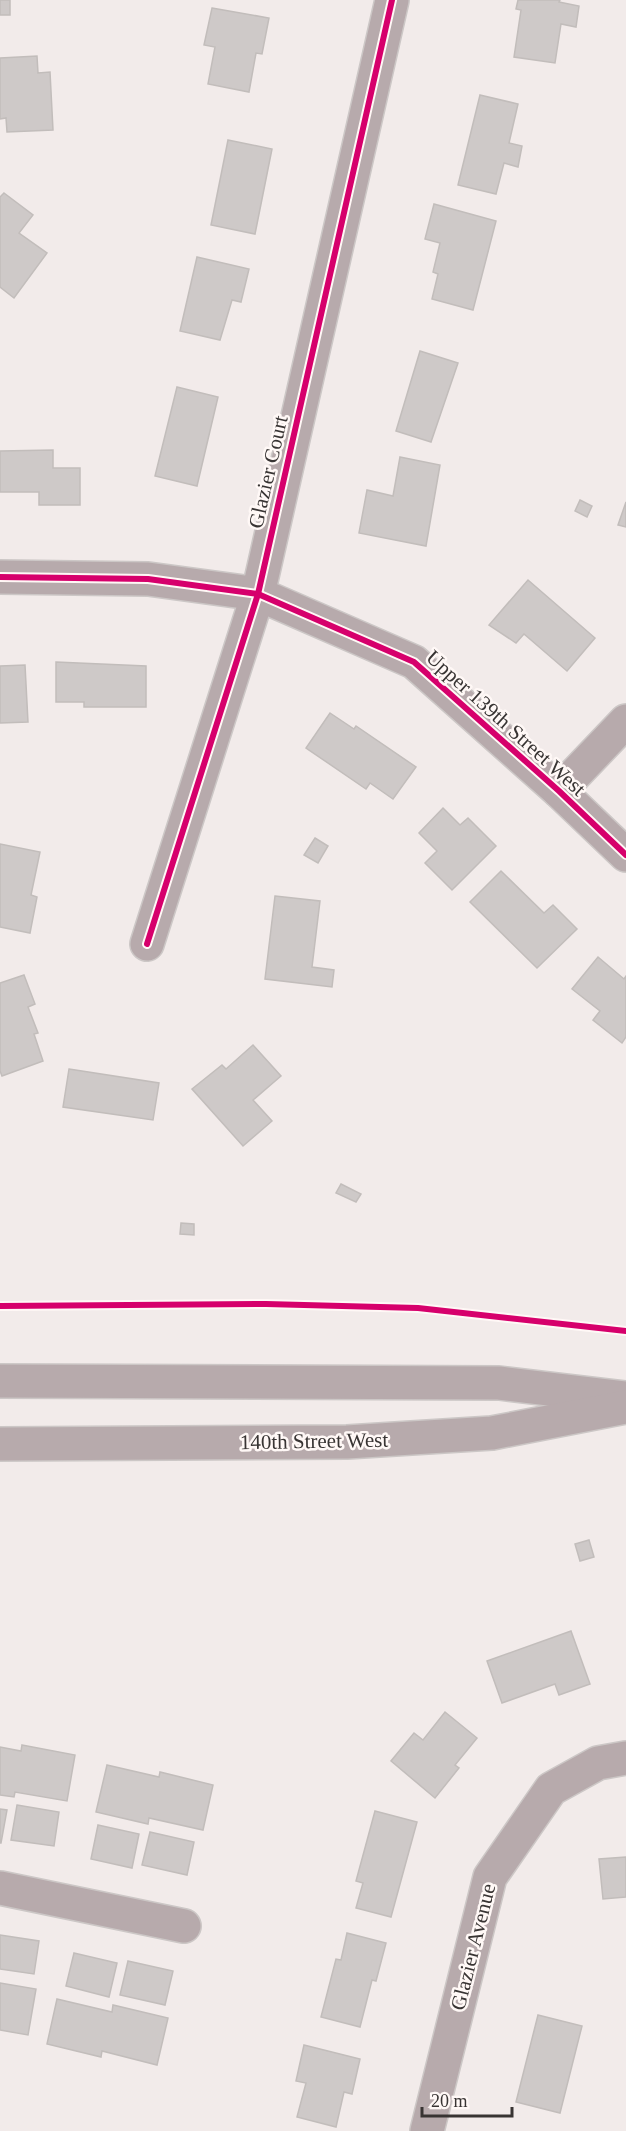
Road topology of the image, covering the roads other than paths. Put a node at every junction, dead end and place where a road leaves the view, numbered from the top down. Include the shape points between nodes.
1 (392, 0) edge
2 (0, 577) edge
3 (258, 594) junction
4 (626, 722) edge
5 (559, 791) junction
6 (626, 855) edge
7 (147, 944) dead end
8 (0, 1381) edge
9 (626, 1398) edge
10 (626, 1407) edge
11 (0, 1444) edge
12 (626, 1758) edge
13 (0, 1888) edge
14 (184, 1926) dead end
15 (427, 2131) edge

1 - 3 street, Glazier Court
2 - 3 street, Upper 139th Street West via 148,579
3 - 5 street, Upper 139th Street West via 414,662
3 - 7 street, Glazier Court
4 - 5 street
5 - 6 street, Upper 139th Street West
8 - 9 street via 499,1383
10 - 11 street, 140th Street West via 492,1433 347,1443
12 - 15 street, Glazier Avenue via 598,1763 550,1789 490,1877
13 - 14 street

